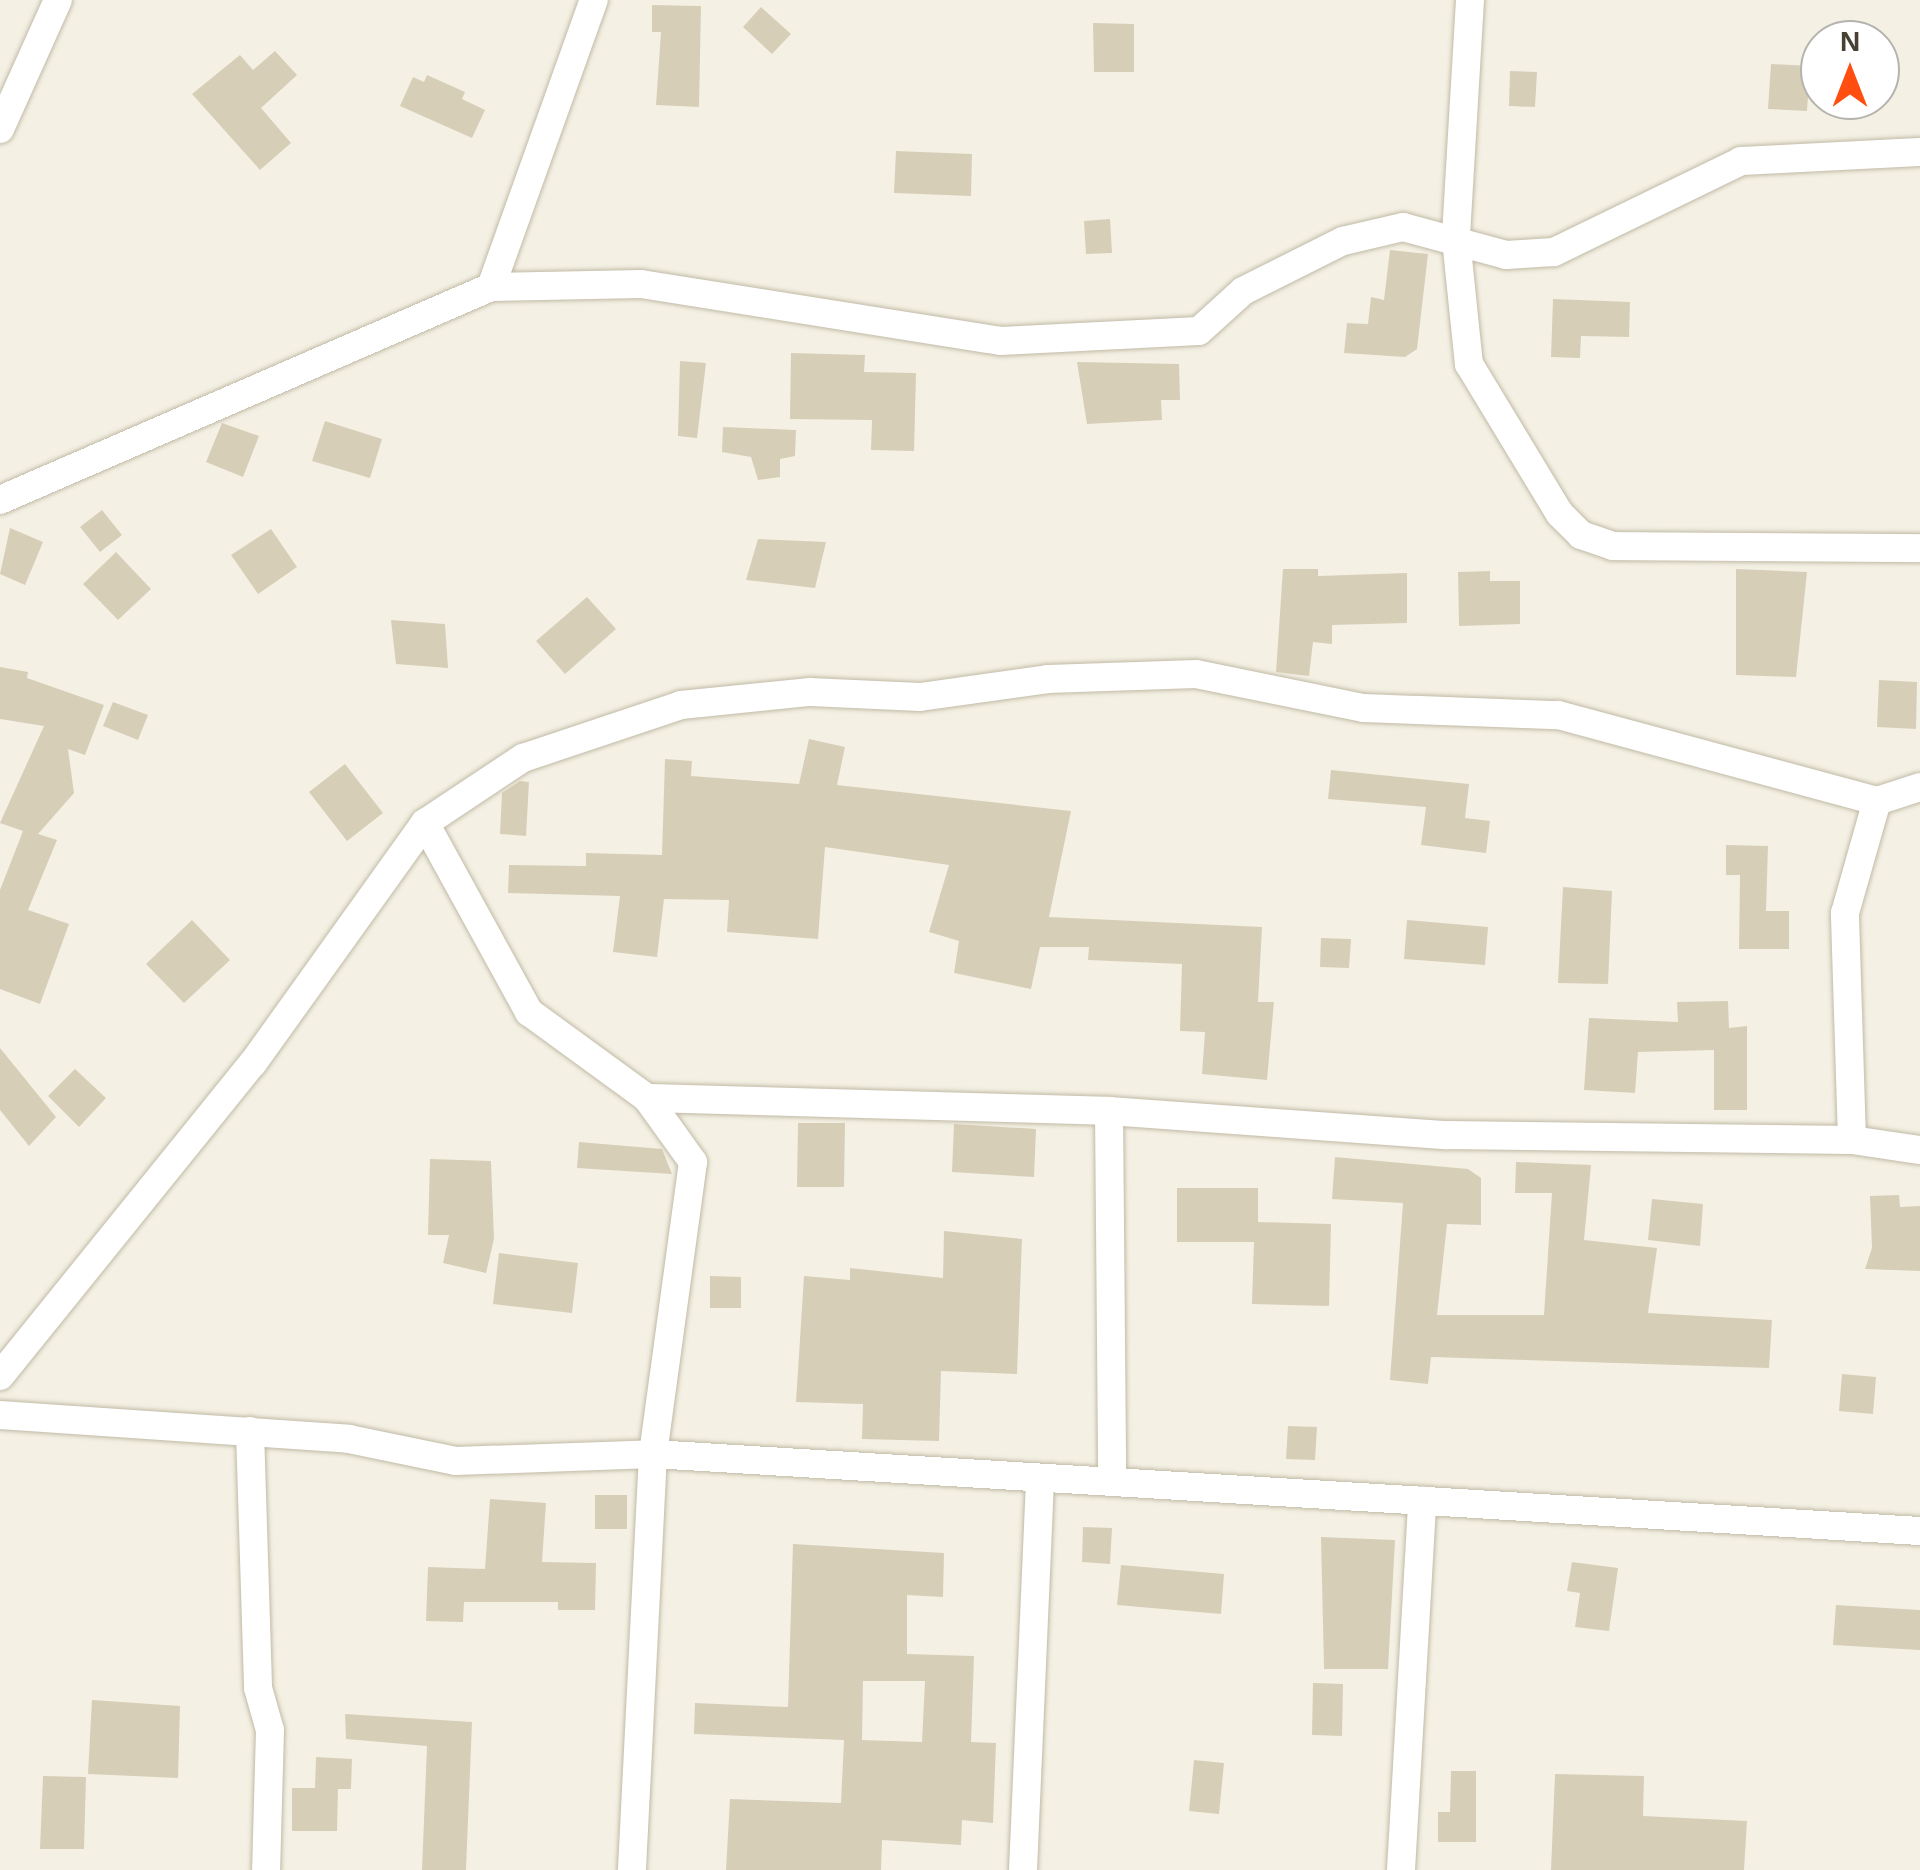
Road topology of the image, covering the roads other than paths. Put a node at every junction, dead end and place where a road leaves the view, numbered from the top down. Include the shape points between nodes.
1 (58, 0) edge
2 (594, 0) edge
3 (1470, 0) edge
4 (0, 129) edge
5 (1920, 152) edge
6 (1456, 239) junction
7 (491, 286) junction
8 (0, 500) edge
9 (1920, 548) edge
10 (1920, 787) edge
11 (1877, 801) junction
12 (424, 823) junction
13 (647, 1098) junction
14 (1109, 1111) junction
15 (1852, 1140) junction
16 (1920, 1150) edge
17 (0, 1376) edge
18 (0, 1415) edge
19 (250, 1431) junction
20 (653, 1454) junction
21 (1040, 1478) junction
22 (1112, 1482) junction
23 (1422, 1502) junction
24 (1920, 1531) edge
25 (266, 1870) edge
26 (632, 1870) edge
27 (1023, 1870) edge
28 (1401, 1870) edge

1 - 4 street
2 - 7 street
3 - 6 street
5 - 6 street via 1741,162 1554,252 1506,256
6 - 7 street via 1403,227 1344,241 1243,291 1199,330 1002,340 641,284
6 - 9 street via 1469,364 1541,490 1582,535 1650,548
7 - 8 street
10 - 11 street
11 - 12 street via 1558,715 1362,708 1196,674 1048,679 920,697 810,692 681,706 523,758
11 - 15 street via 1845,914
12 - 13 street via 529,1012
12 - 17 street via 253,1063
13 - 14 street
13 - 20 street via 693,1162
14 - 15 street via 1446,1136
14 - 22 street
15 - 16 street
18 - 19 street
19 - 20 street via 348,1439 456,1462
19 - 25 street via 258,1688 270,1730
20 - 21 street
20 - 26 street
21 - 22 street
21 - 27 street
22 - 23 street
23 - 24 street
23 - 28 street

